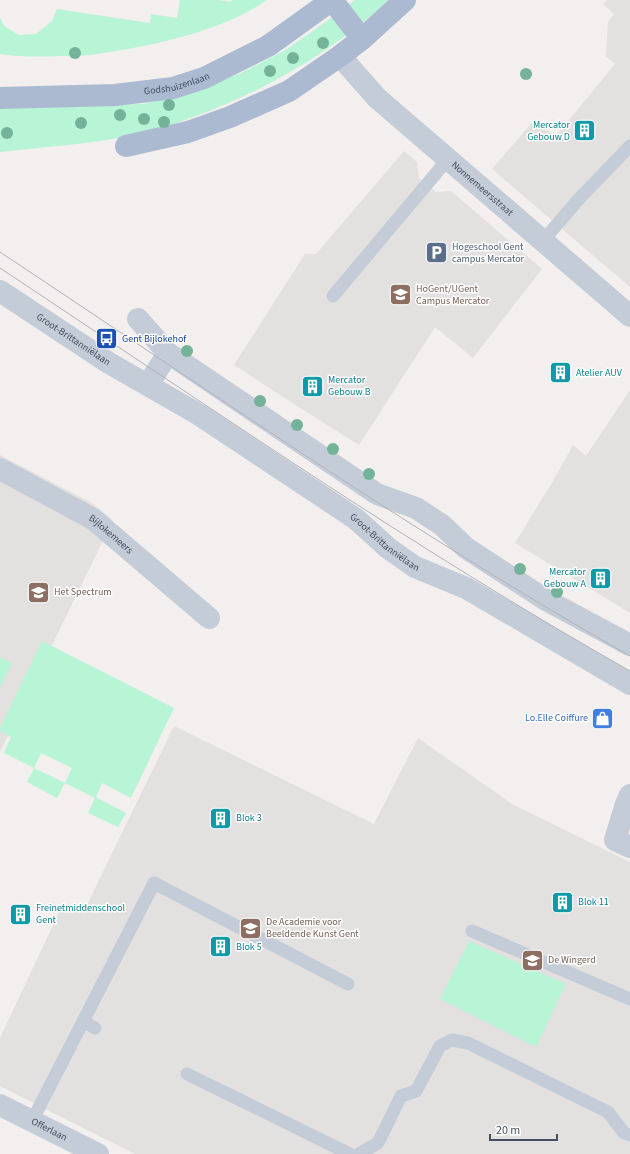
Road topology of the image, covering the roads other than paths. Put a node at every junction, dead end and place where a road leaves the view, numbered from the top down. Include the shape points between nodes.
1 (332, 0) edge
2 (405, 0) edge
3 (362, 39) junction
4 (340, 56) junction
5 (0, 98) edge
6 (126, 146) dead end
7 (630, 146) edge
8 (448, 159) junction
9 (543, 241) junction
10 (0, 291) edge
11 (333, 296) dead end
12 (630, 316) edge
13 (138, 319) dead end
14 (168, 353) junction
15 (148, 385) junction
16 (0, 469) edge
17 (209, 618) dead end
18 (630, 645) edge
19 (630, 684) edge
20 (630, 795) edge
21 (630, 847) edge
22 (472, 931) dead end
23 (348, 984) dead end
24 (630, 1000) edge
25 (83, 1021) junction
26 (95, 1028) dead end
27 (187, 1074) dead end
28 (0, 1105) edge
29 (32, 1121) junction
30 (630, 1135) edge
31 (98, 1154) edge
32 (350, 1154) edge
33 (359, 1154) edge

1 - 3 main road
1 - 5 main road, Godshuizenlaan via 268,46 204,78 173,88 115,95
2 - 3 main road
3 - 4 main road
4 - 6 main road via 289,91 230,117 188,132
4 - 8 street, Nonnemeersstraat via 378,98
7 - 9 lane
8 - 9 street, Nonnemeersstraat
8 - 11 lane
9 - 12 street, Nonnemeersstraat
10 - 15 street, Groot-Brittanniëlaan via 109,363
13 - 14 street
14 - 15 street
14 - 18 street via 378,494 416,508 442,524 466,548 546,600
15 - 19 street, Groot-Brittanniëlaan via 198,414 356,519 388,548 415,567 466,588
16 - 17 street, Bijlokemeers via 93,519
20 - 21 street via 615,840
22 - 24 lane
23 - 25 lane via 154,883
25 - 26 lane
25 - 29 lane
27 - 32 lane
28 - 29 street, Offerlaan
29 - 31 street, Offerlaan
30 - 33 lane via 624,1132 608,1112 468,1043 452,1040 440,1046 416,1091 401,1096 378,1143

